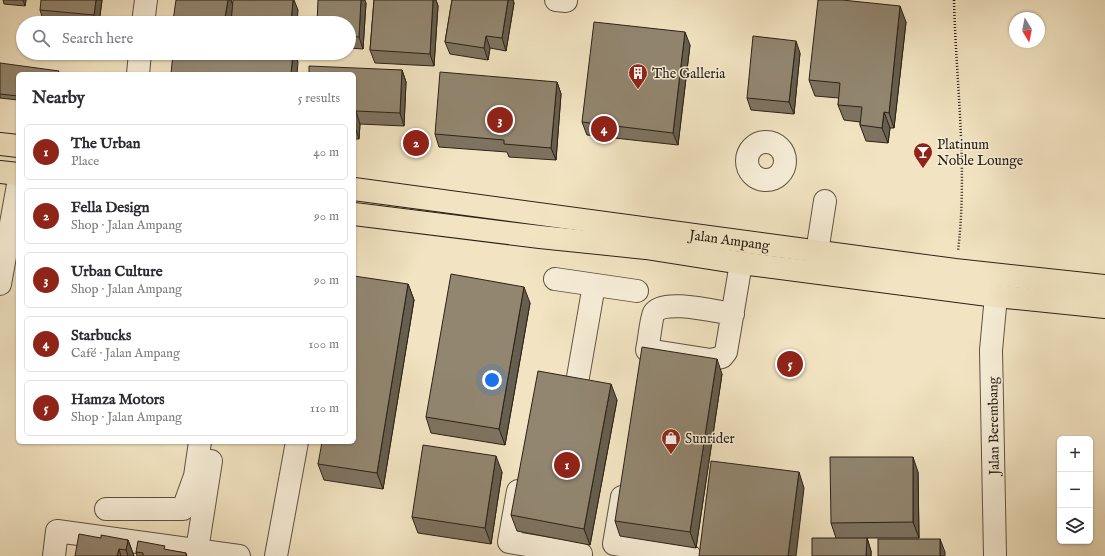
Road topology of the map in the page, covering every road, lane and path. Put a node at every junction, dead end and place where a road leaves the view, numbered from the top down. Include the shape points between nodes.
1 (146, 0) edge
2 (556, 0) edge
3 (566, 0) edge
4 (954, 0) edge
5 (144, 16) edge
6 (139, 60) edge
7 (138, 72) edge
8 (0, 144) edge
9 (16, 146) edge
10 (0, 172) edge
11 (16, 174) edge
12 (356, 189) edge
13 (16, 196) edge
14 (825, 201) dead end
15 (356, 214) edge
16 (817, 252) junction
17 (741, 263) junction
18 (955, 270) junction
19 (555, 279) dead end
20 (0, 284) edge
21 (594, 285) junction
22 (1105, 286) edge
23 (637, 290) dead end
24 (996, 296) junction
25 (1105, 307) edge
26 (733, 314) junction
27 (647, 350) junction
28 (643, 373) edge
29 (578, 377) edge
30 (200, 444) edge
31 (214, 444) edge
32 (297, 444) edge
33 (522, 472) edge
34 (626, 474) edge
35 (106, 509) dead end
36 (204, 553) edge
37 (581, 554) dead end
38 (54, 556) edge
39 (239, 556) edge
40 (276, 556) edge
41 (690, 556) edge
42 (995, 556) edge

1 - 5 street
2 - 3 street
4 - 18 path via 962,158 960,231
6 - 7 street
8 - 9 main road
10 - 11 main road
12 - 16 main road, Jalan Ampang
13 - 20 street
14 - 16 street
15 - 17 main road, Jalan Ampang via 646,248
16 - 18 main road, Jalan Ampang
17 - 24 main road, Jalan Ampang
17 - 26 street
18 - 22 main road, Jalan Ampang
19 - 21 street
21 - 23 street
21 - 29 street
24 - 25 main road, Jalan Ampang
24 - 42 street, Jalan Berembang via 991,350
26 - 27 street via 674,305 660,307 654,313
26 - 27 street via 726,352 722,357 711,360
27 - 28 street
30 - 35 street via 195,476 183,509
31 - 36 street
32 - 40 street
33 - 37 street via 509,542
34 - 41 street via 614,544
36 - 38 street via 58,531
36 - 39 street

